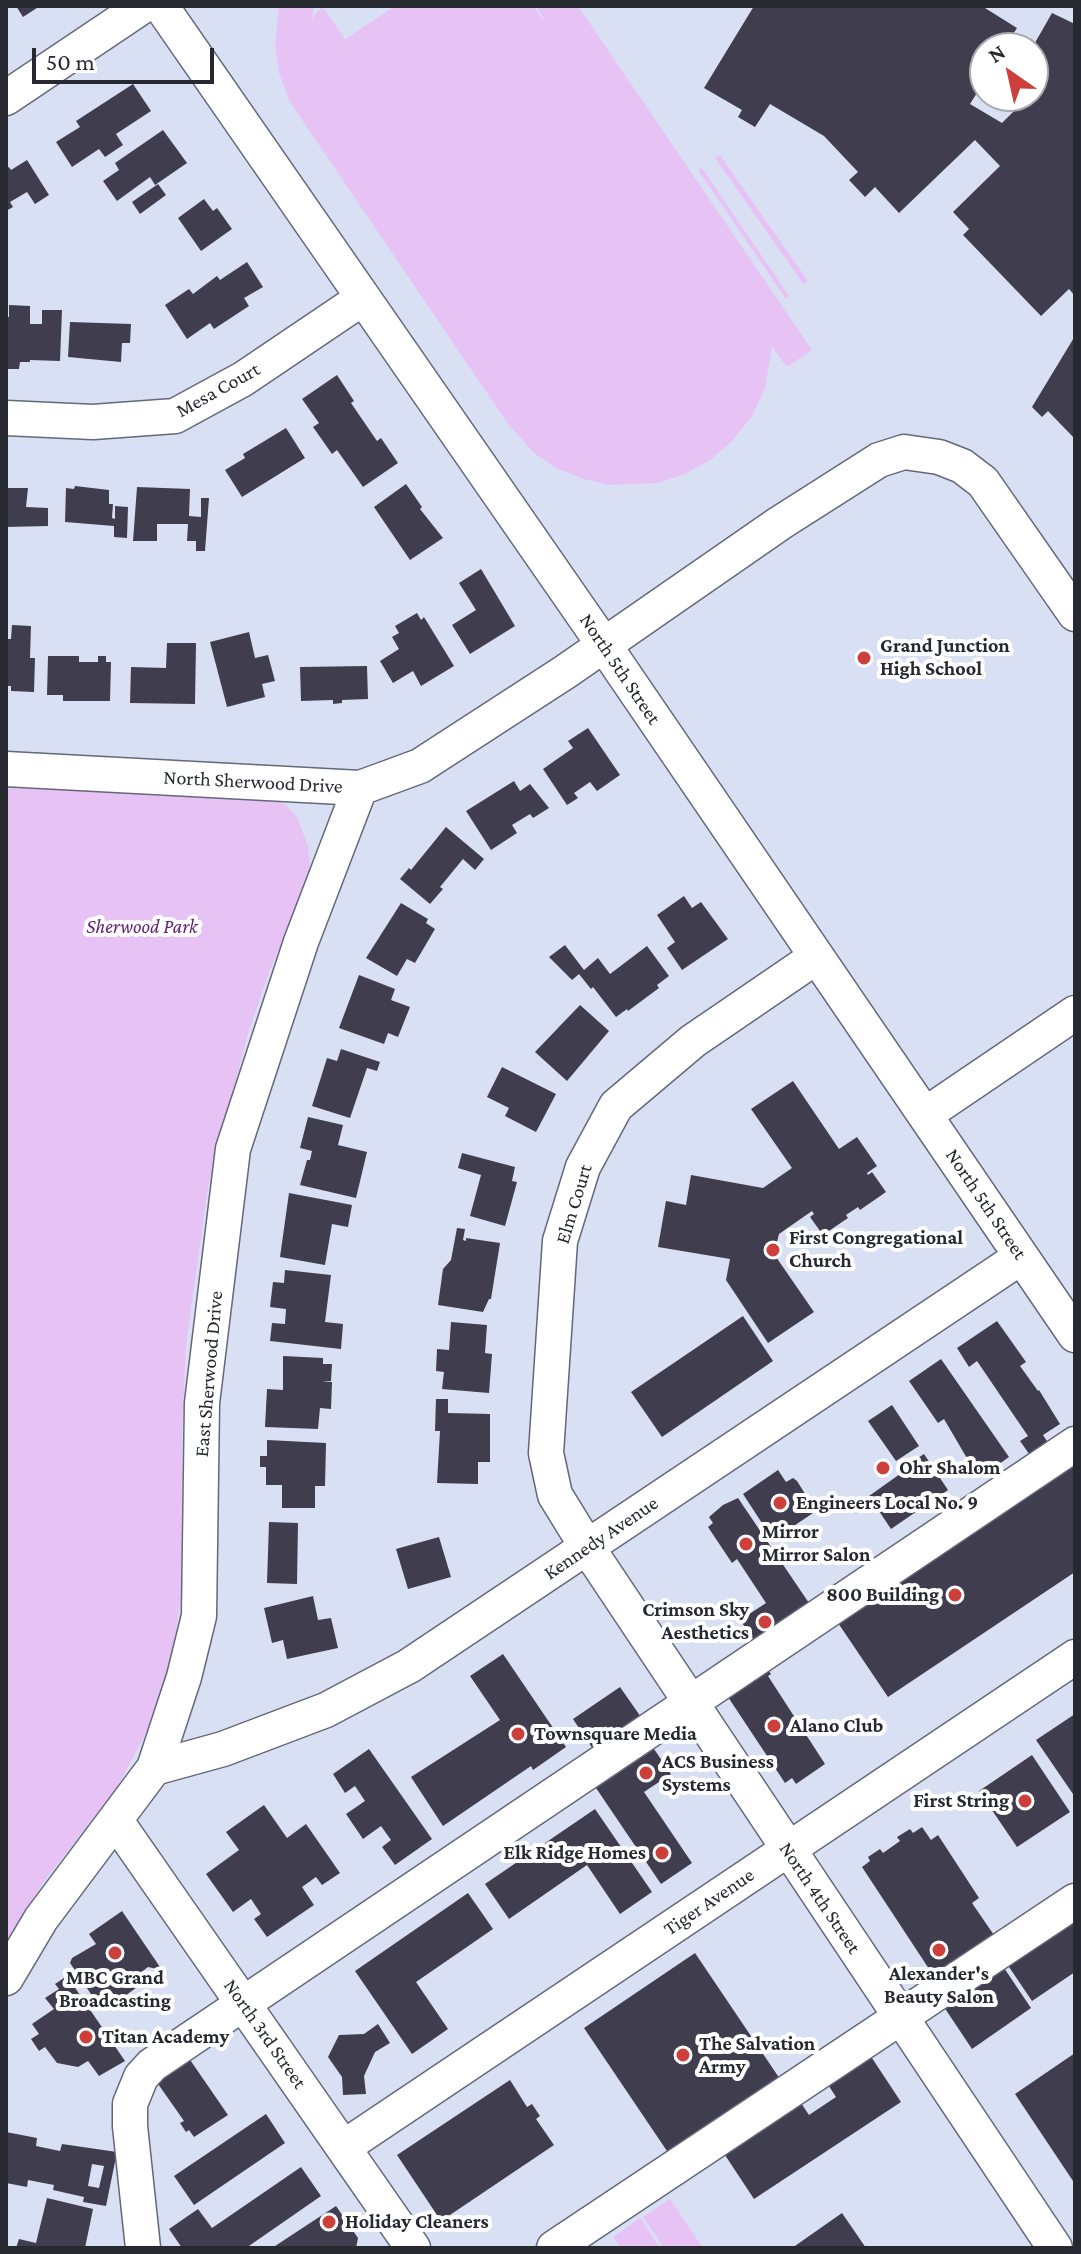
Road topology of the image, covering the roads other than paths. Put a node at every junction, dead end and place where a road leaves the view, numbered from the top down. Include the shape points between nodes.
1 (143, 6) edge
2 (161, 6) edge
3 (6, 98) edge
4 (363, 298) junction
5 (6, 418) edge
6 (1075, 614) edge
7 (604, 645) junction
8 (6, 769) edge
9 (360, 788) junction
10 (816, 957) junction
11 (1075, 1013) edge
12 (926, 1114) junction
13 (1021, 1257) junction
14 (1075, 1335) edge
15 (1075, 1444) edge
16 (587, 1547) junction
17 (1075, 1657) edge
18 (690, 1703) junction
19 (154, 1768) junction
20 (116, 1821) junction
21 (787, 1849) junction
22 (1075, 1901) edge
23 (6, 1978) edge
24 (243, 2002) junction
25 (900, 2017) junction
26 (344, 2147) junction
27 (143, 2248) edge
28 (413, 2248) edge
29 (554, 2248) edge
30 (1055, 2248) edge

1 - 3 street
2 - 4 street, North 5th Street
4 - 5 street, Mesa Court via 243,379 175,416 93,422
4 - 7 street, North 5th Street
6 - 7 street, North Sherwood Drive via 983,482 939,457 904,452 879,460 780,523
7 - 9 street, North Sherwood Drive via 420,766
7 - 10 street, North 5th Street
8 - 9 street, North Sherwood Drive
9 - 19 street, East Sherwood Drive via 301,942 233,1149 202,1403 199,1616
10 - 12 street, North 5th Street
10 - 16 street, Elm Court via 693,1041 616,1106 583,1167 560,1241 546,1453 555,1495
11 - 12 street
12 - 13 street, North 5th Street
13 - 14 street, North 5th Street
13 - 16 street, Kennedy Avenue
15 - 18 street
16 - 18 street, North 4th Street
16 - 19 street, Kennedy Avenue via 409,1666 326,1710 223,1749
17 - 21 street, Tiger Avenue
18 - 21 street, North 4th Street
18 - 24 street
19 - 20 street, East Sherwood Drive
20 - 23 street, East Sherwood Drive via 41,1919
20 - 24 street, North 3rd Street
21 - 25 street, North 4th Street
21 - 26 street, Tiger Avenue
22 - 25 street
24 - 26 street, North 3rd Street
24 - 27 street via 152,2065 134,2091 130,2126
25 - 29 street
25 - 30 street, North 4th Street
26 - 28 street, North 3rd Street

